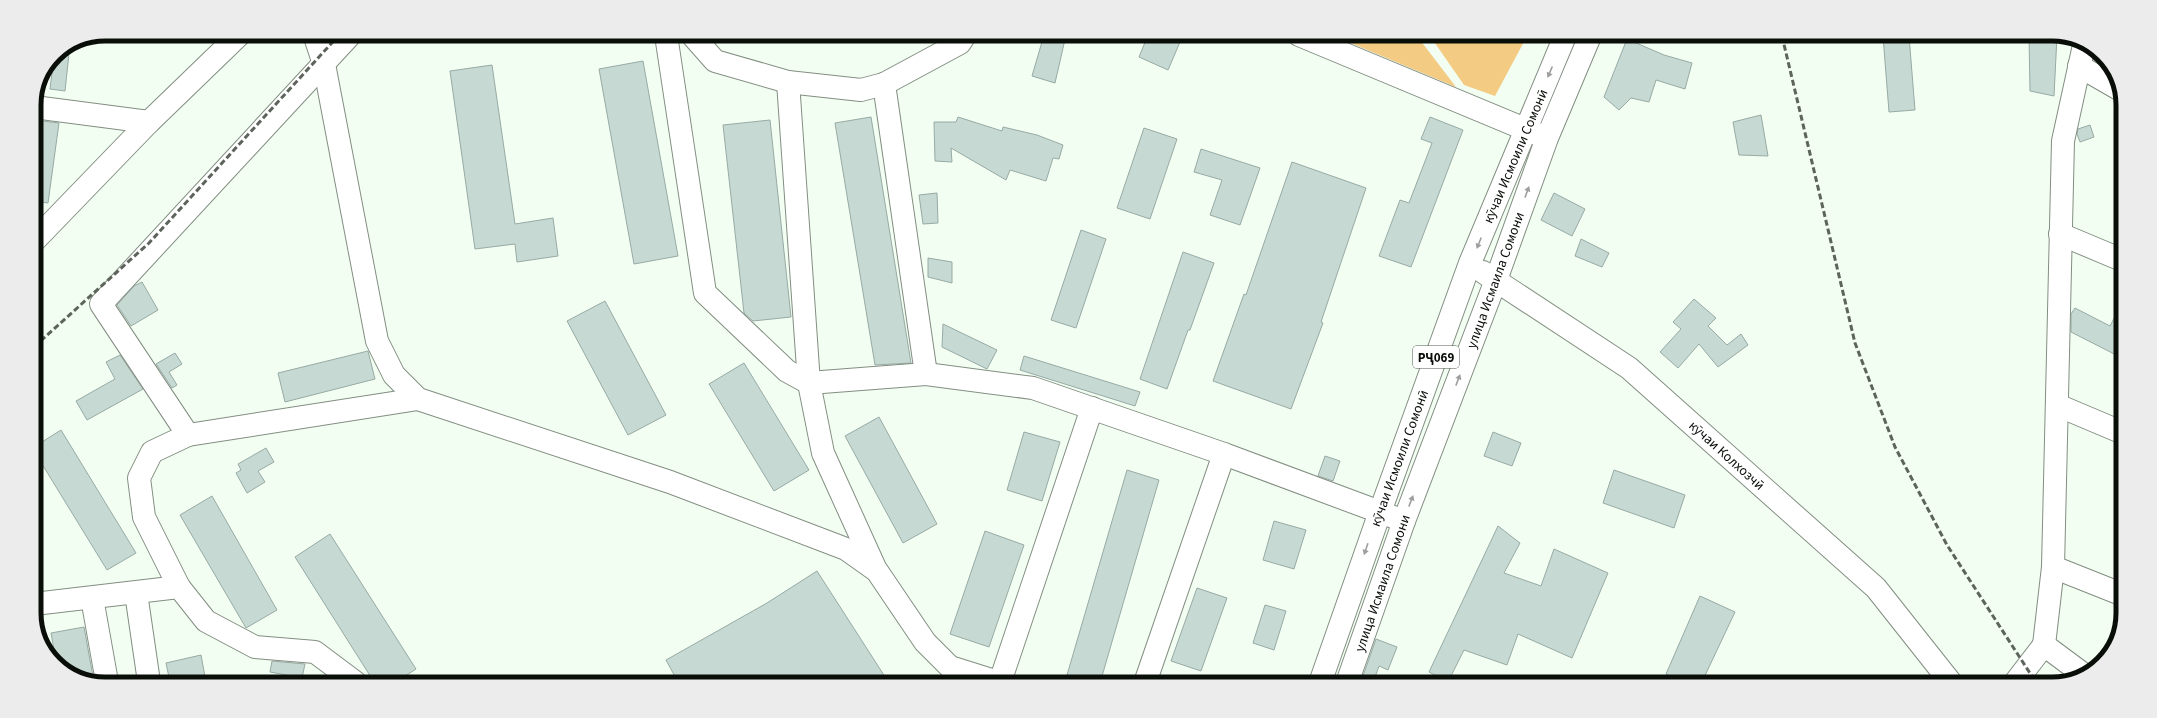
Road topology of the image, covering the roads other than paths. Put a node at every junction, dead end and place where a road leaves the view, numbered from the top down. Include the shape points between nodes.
1 (233, 41) edge
2 (316, 41) edge
3 (345, 41) edge
4 (667, 41) edge
5 (697, 41) edge
6 (961, 41) edge
7 (1311, 41) edge
8 (1563, 41) edge
9 (1588, 41) edge
10 (2081, 55) edge
11 (324, 64) junction
12 (788, 82) junction
13 (2113, 83) edge
14 (884, 84) junction
15 (41, 108) edge
16 (149, 122) junction
17 (1525, 129) junction
18 (1547, 138) junction
19 (41, 234) edge
20 (2060, 234) junction
21 (2116, 257) edge
22 (1470, 263) junction
23 (1496, 280) junction
24 (926, 374) junction
25 (809, 383) junction
26 (418, 399) junction
27 (2057, 405) junction
28 (1092, 408) junction
29 (2116, 430) edge
30 (188, 435) junction
31 (1224, 454) junction
32 (1380, 512) junction
33 (1404, 521) junction
34 (2053, 567) junction
35 (877, 571) junction
36 (178, 586) junction
37 (2116, 592) edge
38 (136, 593) junction
39 (92, 598) junction
40 (41, 603) edge
41 (2044, 645) junction
42 (2079, 671) edge
43 (106, 677) edge
44 (148, 677) edge
45 (349, 677) edge
46 (983, 677) edge
47 (1002, 677) edge
48 (1147, 677) edge
49 (1322, 677) edge
50 (1349, 677) edge
51 (1946, 677) edge
52 (2019, 677) edge

1 - 16 street
2 - 11 street
3 - 11 street
4 - 25 street via 705,293 787,371
5 - 12 street via 715,61
6 - 14 street
7 - 17 street
8 -> 17 street, кӯчаи Исмоили Сомонӣ / РҶ069
9 - 18 street, улица Исмаила Сомони / РҶ069
10 - 13 street
10 - 20 street via 2063,141
11 - 26 street via 377,341 394,375
11 - 30 street via 100,304
12 - 14 street via 861,90
12 - 25 street
14 - 24 street
15 - 16 street
16 - 19 street
17 - 18 street
17 -> 22 street, кӯчаи Исмоили Сомонӣ / РҶ069
23 -> 18 street, улица Исмаила Сомони / РҶ069
20 - 21 street
20 - 27 street
22 - 23 street, кӯчаи Колхозчӣ
22 - 32 street, кӯчаи Исмоили Сомонӣ / РҶ069
33 -> 23 street, улица Исмаила Сомони / РҶ069
23 - 51 street, кӯчаи Колхозчӣ via 1629,368 1876,588
24 - 25 street
24 - 28 street via 1032,388
25 - 35 street via 823,453
26 - 30 street
26 - 35 street via 670,482 846,549
27 - 29 street
27 - 34 street
28 - 31 street
28 - 47 street
30 - 36 street via 152,452 139,478 144,517
31 - 32 street
31 - 48 street
32 - 33 street
32 -> 49 street, кӯчаи Исмоили Сомонӣ / РҶ069
33 - 50 street, улица Исмаила Сомони / РҶ069
34 - 37 street
34 - 41 street
35 - 46 street via 925,642 950,667
36 - 38 street
36 - 45 street via 206,621 255,647 315,652
38 - 39 street
38 - 44 street
39 - 40 street
39 - 43 street
41 - 42 street
41 - 52 street

